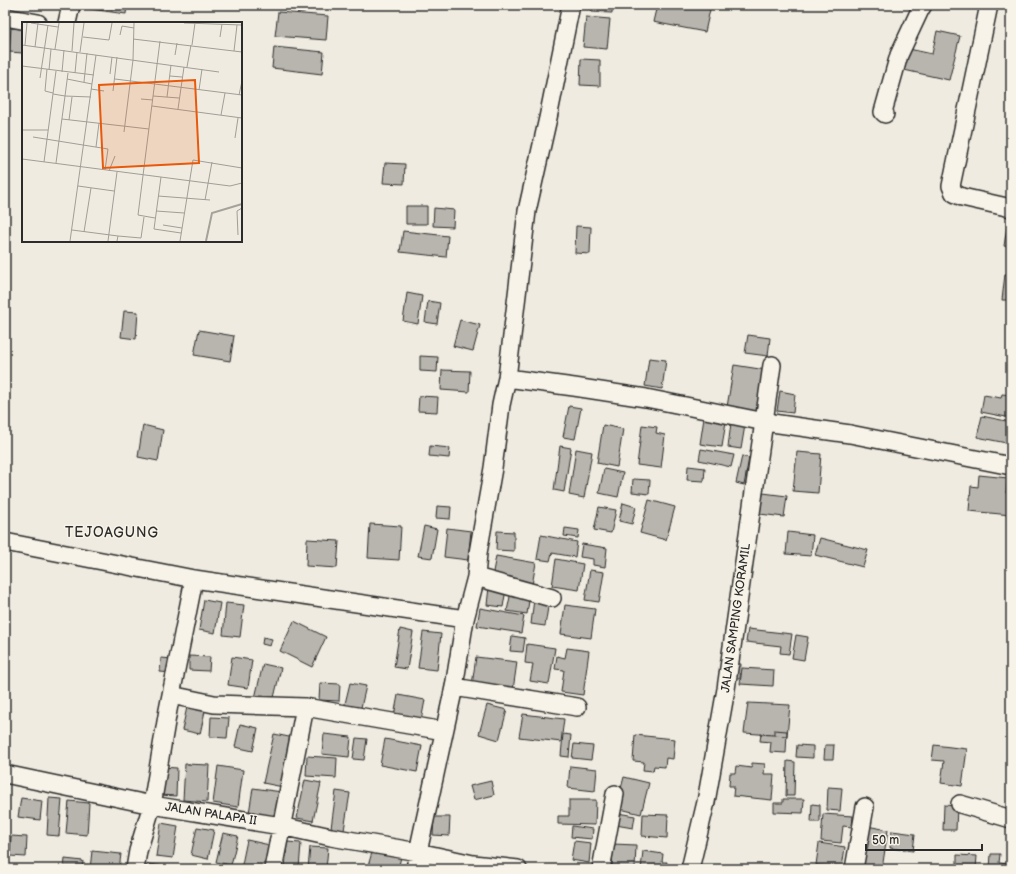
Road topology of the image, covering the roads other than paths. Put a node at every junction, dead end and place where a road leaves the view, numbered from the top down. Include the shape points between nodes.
1 (71, 5) edge
2 (571, 5) edge
3 (923, 5) edge
4 (989, 5) edge
5 (5, 17) edge
6 (32, 22) edge
7 (67, 22) edge
8 (885, 114) dead end
9 (1011, 208) edge
10 (772, 365) dead end
11 (506, 378) junction
12 (765, 422) junction
13 (1011, 466) edge
14 (5, 542) edge
15 (476, 577) junction
16 (194, 579) junction
17 (552, 598) dead end
18 (465, 619) junction
19 (454, 686) junction
20 (171, 695) junction
21 (305, 707) junction
22 (577, 707) dead end
23 (444, 731) junction
24 (5, 774) edge
25 (615, 794) dead end
26 (960, 804) dead end
27 (152, 805) junction
28 (866, 807) dead end
29 (1011, 818) edge
30 (281, 826) junction
31 (418, 852) junction
32 (135, 869) edge
33 (273, 869) edge
34 (415, 869) edge
35 (518, 869) edge
36 (601, 869) edge
37 (690, 869) edge
38 (854, 869) edge

1 - 7 street
2 - 11 street via 527,210
3 - 8 street via 899,55 882,112
4 - 9 street via 951,186 954,193 962,197
5 - 6 street
10 - 12 street, JALAN SAMPING KORAMIL
11 - 12 street via 639,397
11 - 15 street
12 - 13 street via 850,434
12 - 37 street, JALAN SAMPING KORAMIL via 726,689 706,802
14 - 16 street
15 - 17 street
15 - 18 street
16 - 18 street
16 - 20 street
18 - 19 street
19 - 22 street
19 - 23 street
20 - 21 street via 214,704
20 - 27 street
21 - 23 street
21 - 30 street
23 - 31 street
24 - 27 street, JALAN PALAPA II
25 - 36 street
26 - 29 street
27 - 30 street, JALAN PALAPA II
27 - 32 street
28 - 38 street
30 - 31 street, JALAN PALAPA II
30 - 33 street
31 - 34 street
31 - 35 street, JALAN PALAPA II via 473,864

